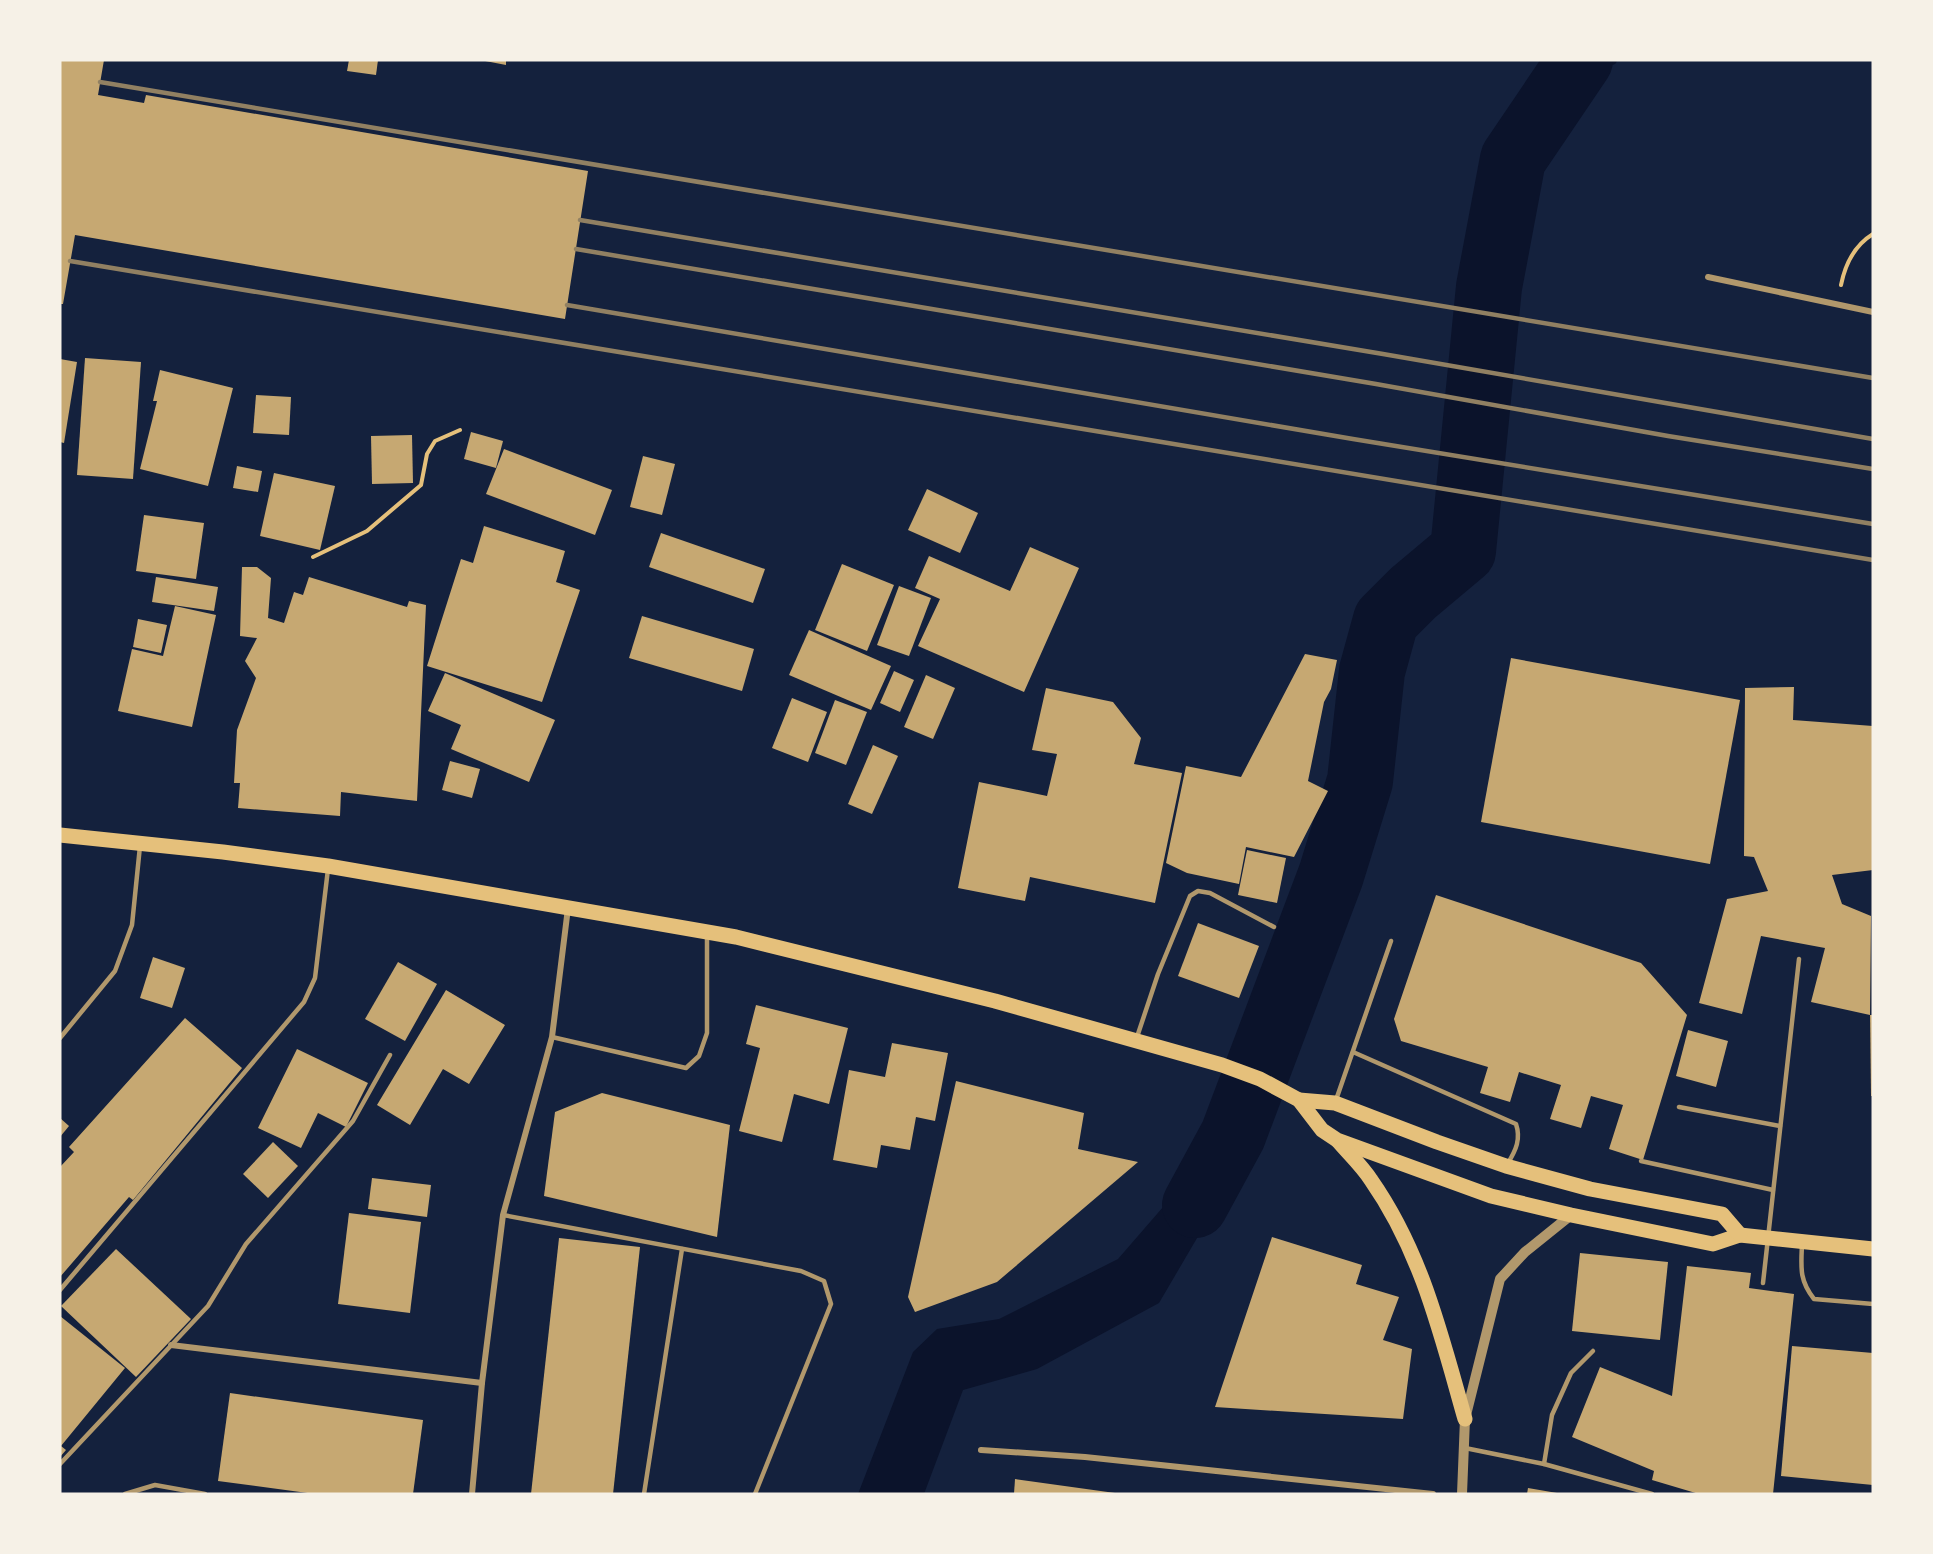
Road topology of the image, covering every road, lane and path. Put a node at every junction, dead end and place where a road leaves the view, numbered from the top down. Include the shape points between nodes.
1 (1873, 234) edge
2 (1708, 277) dead end
3 (1859, 309) junction
4 (1873, 312) edge
5 (460, 430) dead end
6 (313, 557) dead end
7 (60, 835) edge
8 (140, 843) junction
9 (328, 866) junction
10 (568, 908) junction
11 (1274, 927) dead end
12 (707, 932) junction
13 (1392, 941) dead end
14 (1799, 959) dead end
15 (552, 1037) junction
16 (60, 1038) edge
17 (1136, 1040) junction
18 (1353, 1052) junction
19 (390, 1055) dead end
20 (1293, 1096) junction
21 (1335, 1103) junction
22 (1678, 1107) dead end
23 (1780, 1126) junction
24 (1337, 1140) junction
25 (1641, 1161) dead end
26 (1506, 1166) junction
27 (1773, 1190) junction
28 (503, 1215) junction
29 (1571, 1215) junction
30 (1740, 1235) junction
31 (1768, 1238) junction
32 (1802, 1241) junction
33 (682, 1249) junction
34 (1873, 1249) edge
35 (1763, 1283) dead end
36 (60, 1290) edge
37 (1873, 1304) edge
38 (171, 1345) junction
39 (1593, 1352) dead end
40 (482, 1383) junction
41 (1465, 1419) junction
42 (1465, 1448) junction
43 (981, 1450) dead end
44 (60, 1464) edge
45 (1544, 1464) junction
46 (125, 1494) edge
47 (205, 1494) edge
48 (472, 1494) edge
49 (644, 1494) edge
50 (754, 1494) edge
51 (1433, 1494) edge
52 (1462, 1494) edge
53 (1652, 1494) edge

1 - 3 path via 1861,242 1844,271 1841,285
2 - 3 street
3 - 4 street
5 - 6 path via 435,441 427,454 421,485 367,531
7 - 8 main road
8 - 9 main road
8 - 16 lane via 132,925 115,971
9 - 10 main road
9 - 36 lane via 315,978 304,1002
10 - 12 main road
10 - 15 street
11 - 17 lane via 1210,892 1198,891 1190,896
12 - 15 lane via 707,1033 699,1056 686,1068
12 - 17 main road via 995,1001
13 - 18 lane
14 - 23 lane
15 - 28 street
17 - 20 main road via 1222,1065
18 - 21 lane
18 - 26 lane via 1516,1124 1518,1140
19 - 38 lane via 353,1121 246,1244 207,1306
20 - 21 main road
20 - 24 main road via 1322,1130
21 - 26 main road
22 - 23 lane
23 - 27 lane
24 - 29 main road via 1491,1196
24 - 41 main road via 1371,1179 1410,1247 1429,1292
25 - 27 lane
26 - 30 main road via 1590,1189 1722,1214
27 - 31 lane
28 - 33 lane
28 - 40 street
29 - 30 main road via 1713,1244
29 - 41 street via 1525,1252 1500,1279
30 - 31 main road
31 - 32 main road
31 - 35 lane
32 - 34 main road
32 - 37 lane via 1801,1268 1805,1287 1814,1299
33 - 49 lane
33 - 50 lane via 801,1271 824,1281 831,1304
38 - 40 street
38 - 44 lane
39 - 45 lane via 1571,1373 1552,1415
40 - 48 street
41 - 42 street
42 - 45 lane
42 - 52 street
43 - 51 street
45 - 53 lane
46 - 47 lane via 155,1485

